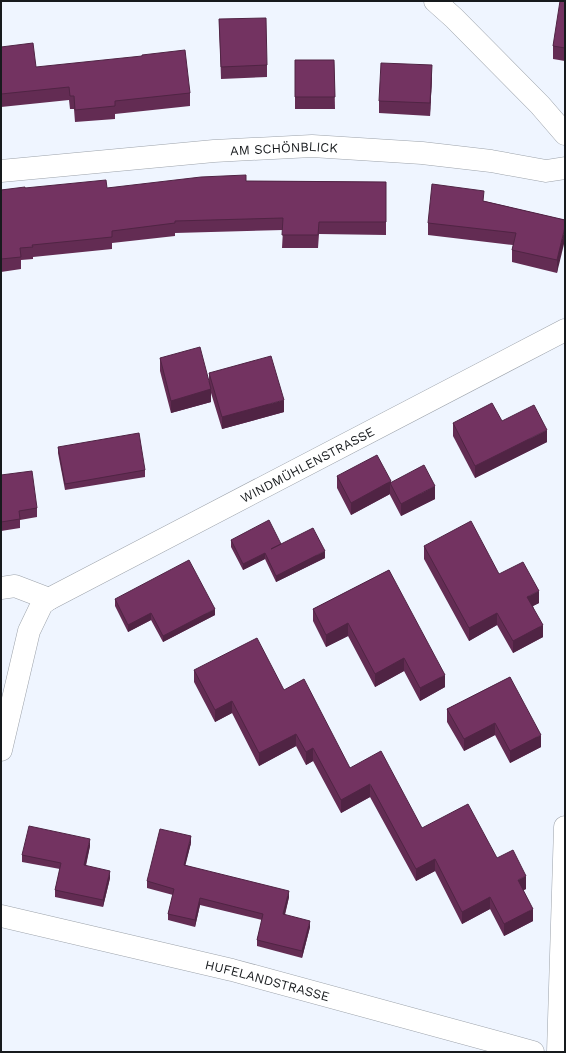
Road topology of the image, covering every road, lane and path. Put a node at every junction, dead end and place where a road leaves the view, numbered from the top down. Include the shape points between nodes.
1 (434, 1) edge
2 (565, 134) edge
3 (565, 168) edge
4 (1, 171) edge
5 (565, 330) edge
6 (1, 588) edge
7 (50, 599) junction
8 (1, 750) edge
9 (565, 827) edge
10 (1, 916) edge
11 (533, 1052) edge
12 (558, 1052) edge

1 - 2 street via 540,105
3 - 4 street, AM SCHÖNBLICK via 546,171 422,153 312,146 214,151
5 - 7 street, WINDMÜHLENSTRASSE
6 - 7 street via 16,586
7 - 8 street, WINDMÜHLENSTRASSE via 42,604 29,631
9 - 12 street
10 - 11 street, HUFELANDSTRASSE via 232,970

